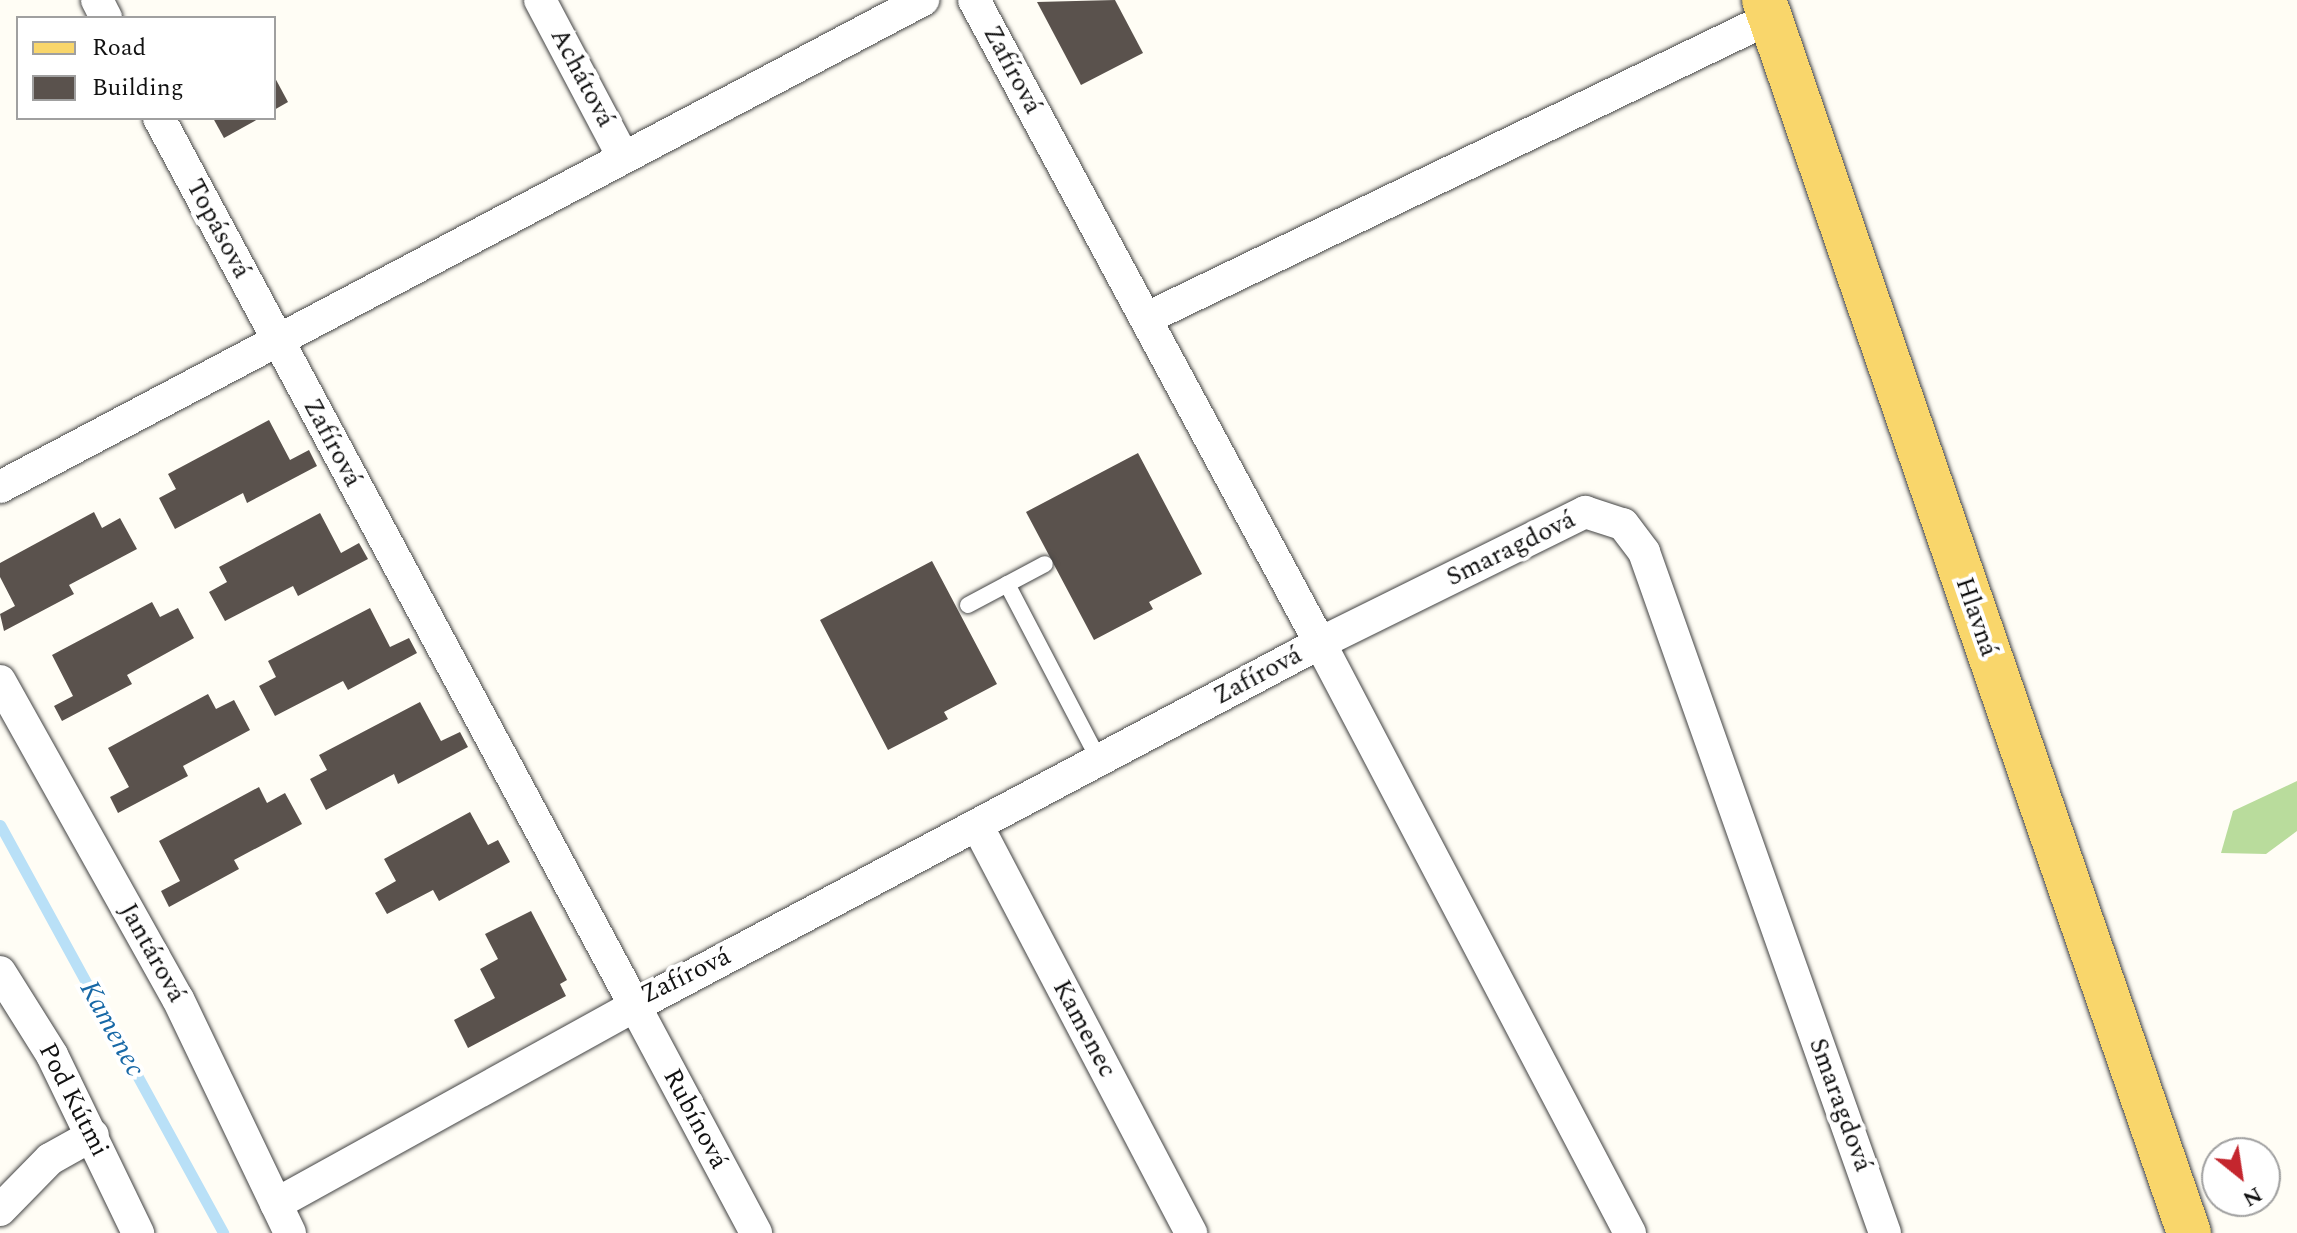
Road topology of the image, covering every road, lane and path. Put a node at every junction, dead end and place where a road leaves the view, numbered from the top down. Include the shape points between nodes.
1 (540, 0) edge
2 (923, 0) edge
3 (974, 0) edge
4 (1767, 9) edge
5 (160, 120) edge
6 (623, 157) junction
7 (1147, 318) junction
8 (277, 339) junction
9 (0, 487) edge
10 (1045, 564) dead end
11 (1007, 584) junction
12 (968, 605) dead end
13 (1320, 643) junction
14 (0, 681) edge
15 (1099, 760) junction
16 (977, 825) junction
17 (0, 972) edge
18 (635, 1006) junction
19 (93, 1135) junction
20 (276, 1204) junction
21 (0, 1210) edge
22 (138, 1233) edge
23 (290, 1233) edge
24 (756, 1233) edge
25 (1191, 1233) edge
26 (1630, 1233) edge
27 (1885, 1233) edge
28 (2189, 1233) edge

1 - 6 street, Achátová
2 - 6 street
3 - 7 street, Zafírová
4 - 7 street
4 - 28 main road, Hlavná
5 - 8 street, Topásová
6 - 8 street
7 - 13 street, Zafírová
8 - 9 street
8 - 18 street, Zafírová
10 - 11 lane
11 - 12 lane
11 - 15 lane
13 - 15 street, Zafírová
13 - 26 street
13 - 27 street, Smaragdová via 1585,512 1623,524 1644,552
14 - 20 street, Jantárová via 178,999
15 - 16 street, Zafírová
16 - 18 street, Zafírová
16 - 25 street, Kamenec
17 - 19 street, Pod Kútmi via 52,1055
18 - 20 street
18 - 24 street, Rubínová
19 - 21 street via 50,1159
19 - 22 street, Pod Kútmi
20 - 23 street, Jantárová

